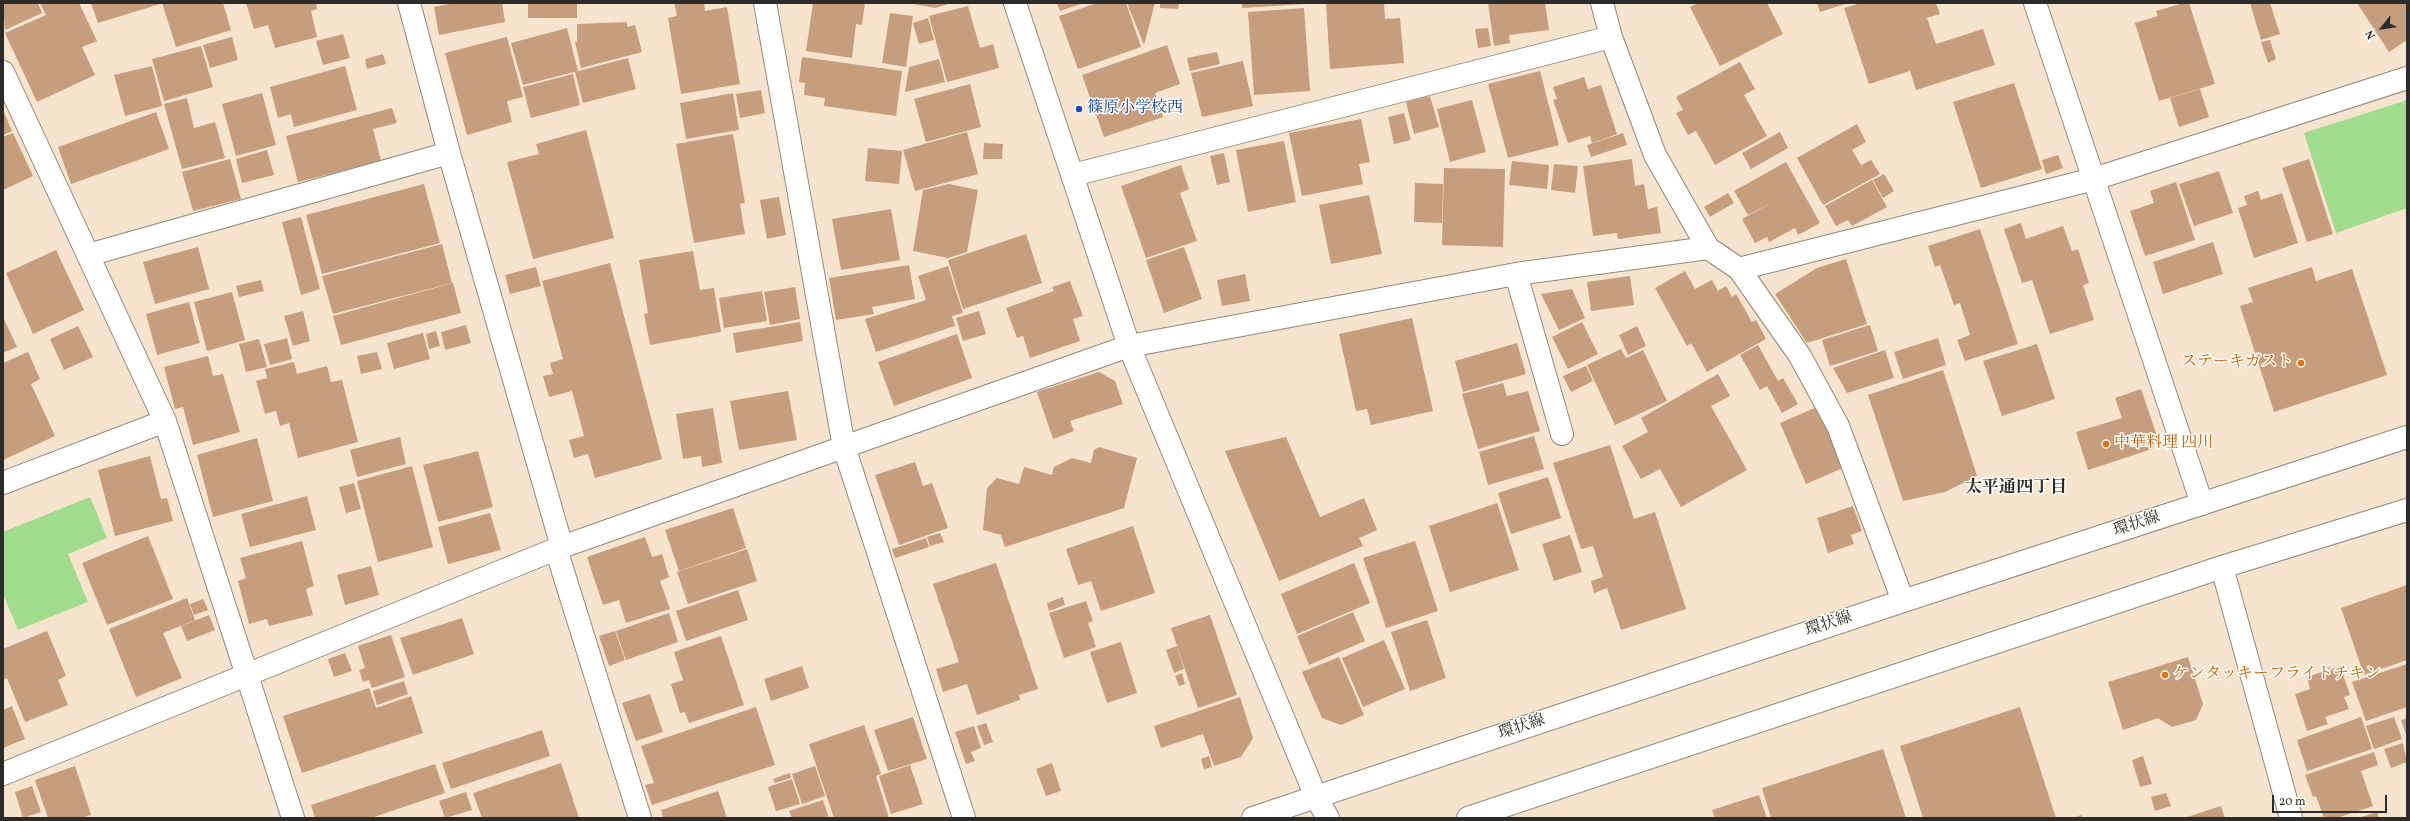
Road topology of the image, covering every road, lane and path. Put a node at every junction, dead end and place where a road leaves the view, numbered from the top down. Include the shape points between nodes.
1 (409, 3) edge
2 (765, 3) edge
3 (1015, 3) edge
4 (1602, 3) edge
5 (2035, 3) edge
6 (1611, 37) junction
7 (3, 72) edge
8 (2407, 78) edge
9 (449, 153) junction
10 (1073, 176) junction
11 (2094, 179) junction
12 (1708, 248) junction
13 (88, 254) junction
14 (1739, 269) junction
15 (1516, 274) junction
16 (1129, 346) junction
17 (166, 421) junction
18 (1562, 434) dead end
19 (2407, 437) edge
20 (844, 447) junction
21 (3, 483) edge
22 (2202, 504) junction
23 (2407, 510) edge
24 (559, 548) junction
25 (2222, 567) junction
26 (1903, 601) junction
27 (246, 675) junction
28 (3, 774) edge
29 (1316, 797) junction
30 (294, 818) edge
31 (640, 818) edge
32 (964, 818) edge
33 (1253, 818) edge
34 (1328, 818) edge
35 (1468, 818) edge
36 (2291, 818) edge

1 - 9 street
2 - 20 street
3 - 10 street
4 - 6 street
5 - 11 street
6 - 10 street
6 - 12 street via 1656,156
7 - 13 street
8 - 11 street
9 - 13 street
9 - 24 street
10 - 16 street
11 - 14 street
11 - 22 street
12 - 14 street
12 - 15 street
13 - 17 street
14 - 26 street via 1800,356 1838,426
15 - 16 street
15 - 18 street
16 - 20 street
16 - 29 street
17 - 21 street
17 - 27 street
19 - 22 street, 環状線
20 - 24 street
20 - 32 street
22 - 26 street, 環状線
23 - 25 street
24 - 27 street
24 - 31 street
25 - 35 street
25 - 36 street
26 - 29 street, 環状線
27 - 28 street
27 - 30 street
29 - 33 street, 環状線
29 - 34 street

